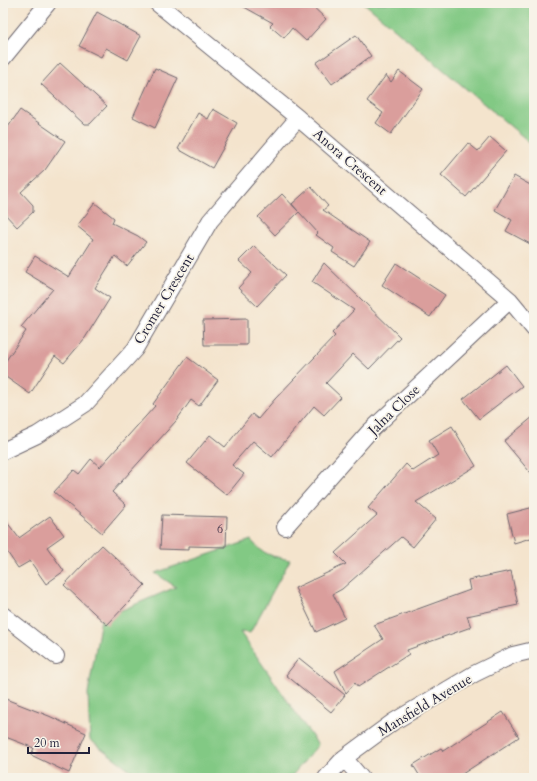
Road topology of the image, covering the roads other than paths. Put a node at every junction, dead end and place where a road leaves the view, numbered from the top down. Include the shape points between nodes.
1 (48, 3) edge
2 (157, 3) edge
3 (3, 58) edge
4 (298, 118) junction
5 (510, 300) junction
6 (534, 329) edge
7 (3, 450) edge
8 (285, 527) dead end
9 (3, 615) edge
10 (534, 650) edge
11 (56, 656) dead end
12 (344, 758) junction
13 (326, 778) edge
14 (362, 778) edge

1 - 3 street
2 - 4 street, Anora Crescent
4 - 5 street, Anora Crescent
4 - 7 street, Cromer Crescent via 210,221 135,349 85,404 37,435
5 - 6 street, Anora Crescent
5 - 8 street, Jalna Close via 369,432
9 - 11 street
10 - 12 street, Mansfield Avenue via 514,654 474,674 393,722
12 - 13 street, Mansfield Avenue
12 - 14 street

